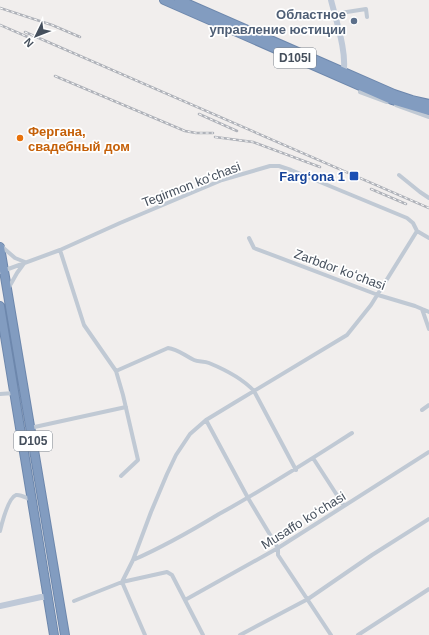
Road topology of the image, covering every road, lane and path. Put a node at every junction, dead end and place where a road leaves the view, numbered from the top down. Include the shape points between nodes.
1 (164, 0) edge
2 (179, 0) edge
3 (331, 0) edge
4 (334, 14) junction
5 (367, 17) dead end
6 (343, 75) junction
7 (360, 92) dead end
8 (429, 104) edge
9 (429, 111) edge
10 (429, 117) edge
11 (399, 175) dead end
12 (429, 198) edge
13 (417, 231) junction
14 (249, 238) dead end
15 (429, 238) edge
16 (0, 246) edge
17 (60, 250) junction
18 (26, 262) junction
19 (2, 271) edge
20 (7, 290) junction
21 (378, 295) junction
22 (0, 306) edge
23 (422, 309) junction
24 (429, 312) edge
25 (429, 329) edge
26 (116, 371) junction
27 (254, 391) junction
28 (15, 393) junction
29 (0, 394) edge
30 (429, 405) edge
31 (126, 407) junction
32 (422, 410) dead end
33 (206, 420) junction
34 (30, 428) junction
35 (352, 433) dead end
36 (429, 452) edge
37 (313, 458) junction
38 (296, 470) junction
39 (121, 476) dead end
40 (248, 498) junction
41 (32, 500) junction
42 (344, 506) junction
43 (429, 519) edge
44 (0, 531) edge
45 (278, 548) junction
46 (133, 560) junction
47 (122, 582) junction
48 (429, 589) edge
49 (58, 594) junction
50 (48, 597) junction
51 (308, 599) junction
52 (185, 600) junction
53 (74, 601) dead end
54 (0, 606) edge
55 (54, 635) edge
56 (65, 635) edge
57 (145, 635) edge
58 (203, 635) edge
59 (240, 635) edge
60 (331, 635) edge
61 (358, 635) edge

1 - 6 highway, D105l
2 - 6 highway, D105l
3 - 4 street
4 - 5 street via 366,9
4 - 6 street via 342,50
6 - 8 highway, D105l
6 - 9 highway, D105l via 392,100
7 - 10 street
11 - 12 street
13 - 15 street, Tegirmon koʻchasi
13 - 17 street, Tegirmon koʻchasi via 407,218 279,166 270,166 222,180
13 - 21 street
14 - 21 street, Zarbdor koʻchasi via 254,248
16 - 18 street via 15,258
16 - 19 highway, D105
17 - 18 street, Tegirmon koʻchasi
17 - 26 street via 84,325
18 - 19 street, Tegirmon koʻchasi
18 - 20 street
19 - 20 highway, D105
20 - 34 highway, D105
21 - 23 street, Zarbdor koʻchasi
21 - 27 street via 347,335
22 - 28 highway, D105
23 - 24 street, Zarbdor koʻchasi
23 - 25 street
26 - 27 street via 168,348 236,376
26 - 31 street
27 - 33 street
27 - 38 street
28 - 29 street
28 - 41 highway, D105
30 - 32 street
31 - 34 street
31 - 39 street via 138,460
33 - 40 street
33 - 46 street via 190,434 176,456
34 - 49 highway, D105
35 - 37 street
36 - 42 street, Musaffo koʻchasi
37 - 38 street
37 - 42 street
38 - 40 street
40 - 45 street
40 - 46 street via 162,547
41 - 44 street via 14,496 8,504
41 - 50 highway, D105
42 - 45 street, Musaffo koʻchasi
43 - 51 street
45 - 51 street via 278,554
45 - 52 street, Musaffo koʻchasi
46 - 47 street
47 - 52 street via 167,572 172,575
47 - 53 street
47 - 57 street
48 - 61 street
49 - 50 highway
49 - 56 highway, D105
50 - 54 street
50 - 55 highway, D105
51 - 59 street
51 - 60 street
52 - 58 street

